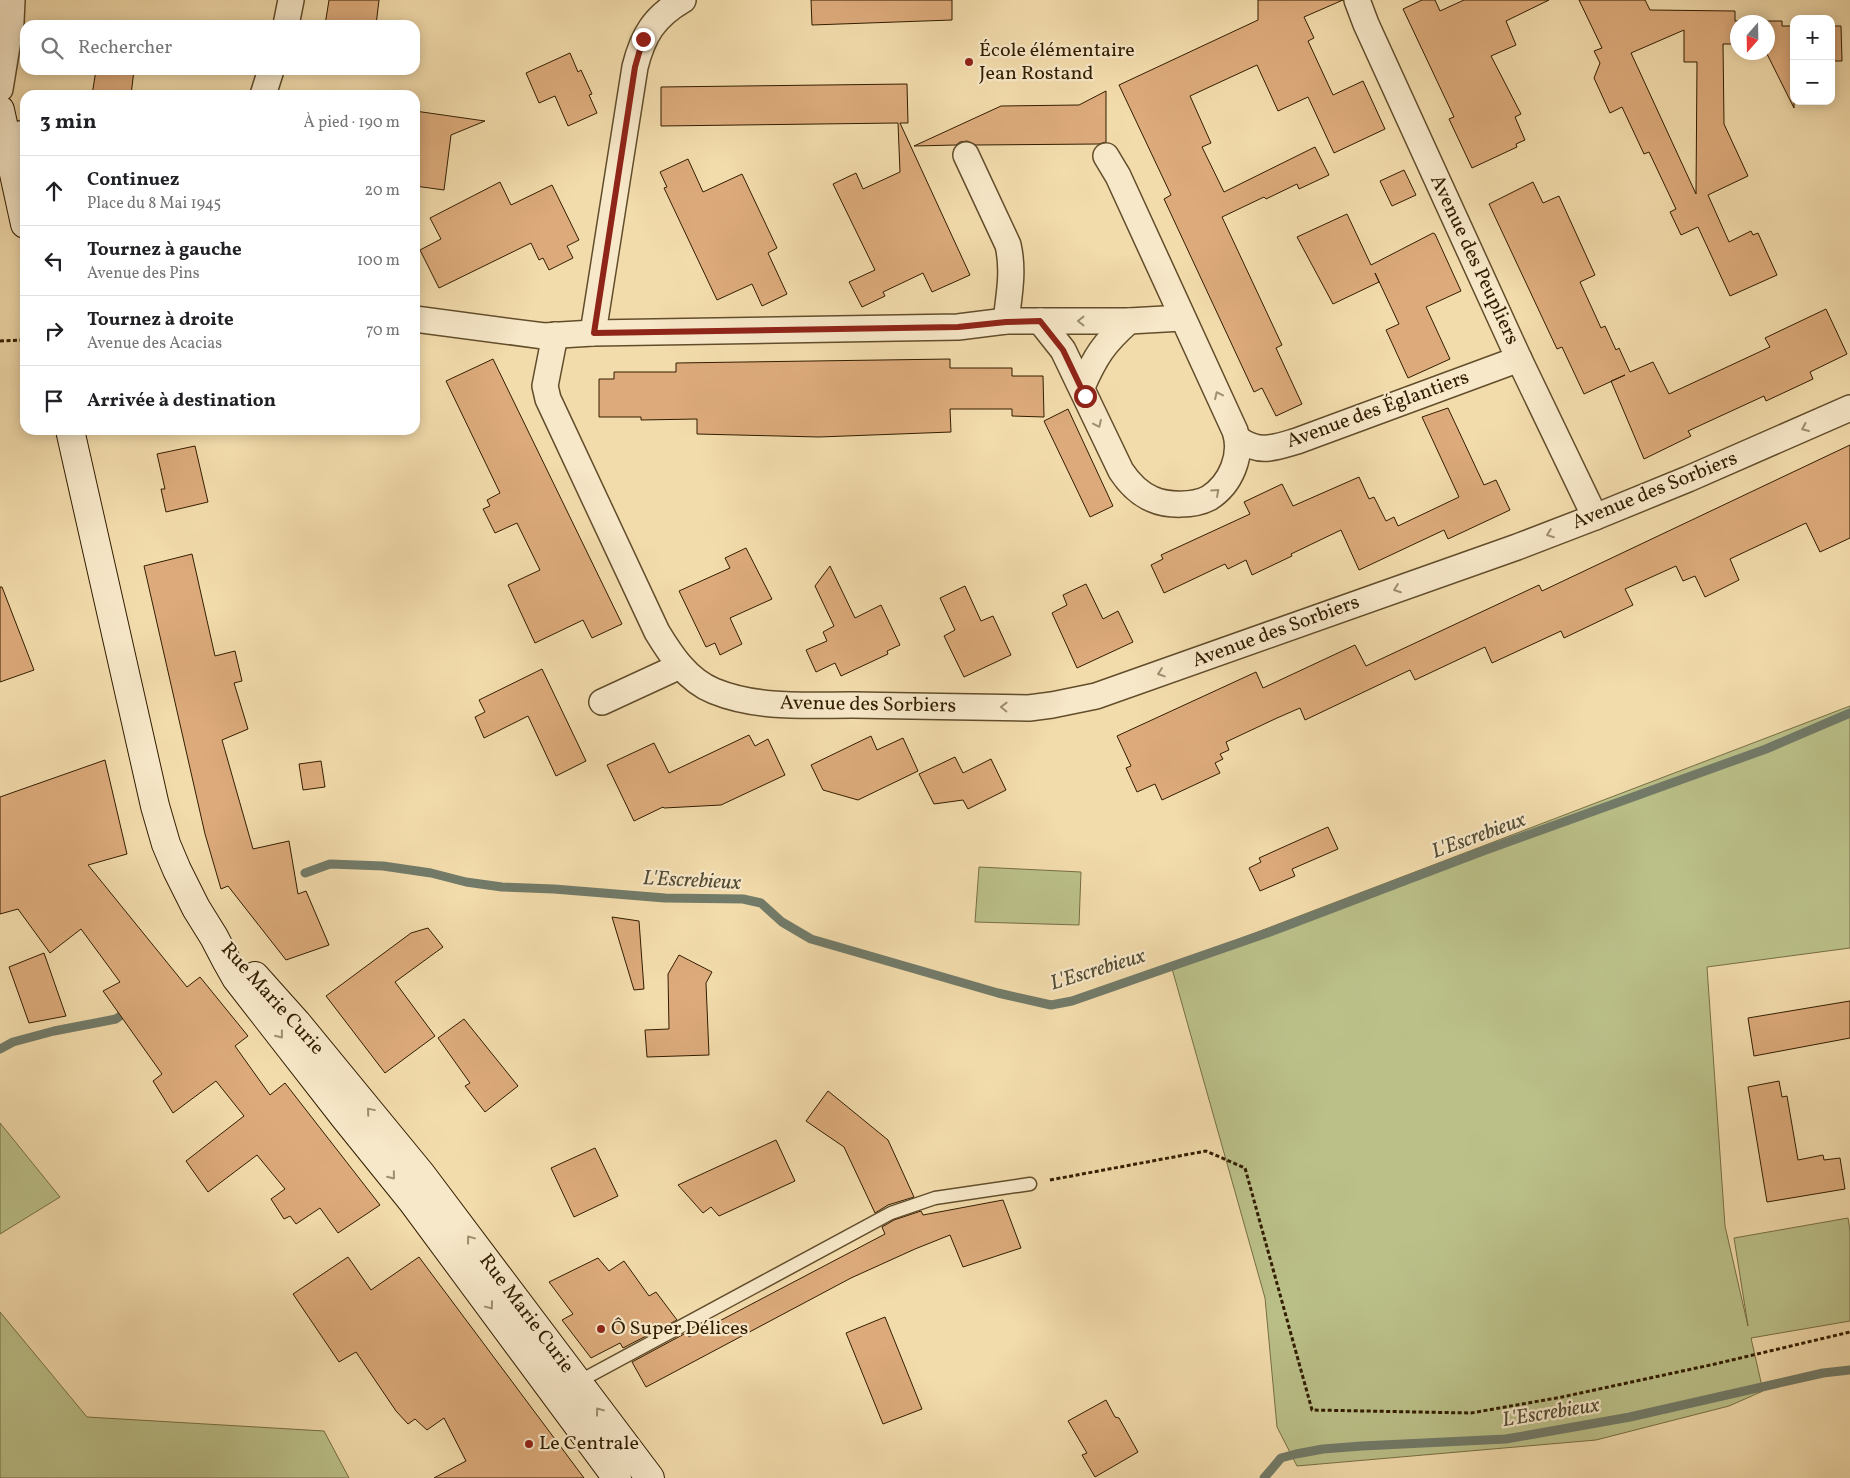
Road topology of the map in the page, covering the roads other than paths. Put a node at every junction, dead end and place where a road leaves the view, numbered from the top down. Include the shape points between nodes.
1 (12, 0) edge
2 (291, 0) edge
3 (683, 0) edge
4 (1357, 0) edge
5 (287, 20) edge
6 (269, 75) edge
7 (0, 89) edge
8 (265, 90) edge
9 (0, 110) edge
10 (15, 135) edge
11 (966, 155) dead end
12 (1106, 156) dead end
13 (20, 180) edge
14 (1182, 318) junction
15 (420, 320) edge
16 (1040, 321) junction
17 (1129, 321) junction
18 (1006, 322) junction
19 (594, 333) junction
20 (556, 335) junction
21 (1519, 359) junction
22 (1082, 387) junction
23 (1850, 408) edge
24 (71, 435) edge
25 (1238, 439) junction
26 (1595, 517) junction
27 (680, 666) junction
28 (602, 702) dead end
29 (214, 936) junction
30 (1030, 1184) road end
31 (578, 1382) junction
32 (617, 1478) edge
33 (650, 1478) edge

1 - 7 street
2 - 5 street
3 - 19 street via 652,26 639,50
4 - 21 street, Avenue des Peupliers
6 - 8 street
9 - 10 street
10 - 13 street
11 - 18 street via 1008,245 1012,274
12 - 14 street
14 - 17 street
25 -> 14 street
15 - 20 street via 531,335
17 -> 16 street
16 - 18 street
16 - 22 street via 1063,350
17 - 22 street via 1098,353
18 - 19 street via 958,327
19 - 20 street
20 - 27 street, Avenue des Sorbiers via 545,386 548,399 657,632
21 - 25 street, Avenue des Églantiers via 1297,442 1262,449 1249,447
21 - 26 street, Avenue des Peupliers
22 -> 25 street via 1121,471 1139,492 1153,500 1179,504 1208,498 1220,488 1234,466
23 -> 26 street, Avenue des Sorbiers
24 - 29 street via 160,827 186,890
26 -> 27 street, Avenue des Sorbiers via 1105,693 1052,706 756,702 712,690
27 - 28 street
31 -> 29 street, Rue Marie Curie via 400,1147 280,1003
29 -> 32 street, Rue Marie Curie via 226,962 244,988 412,1201
30 - 31 lane via 935,1198 891,1213
33 -> 31 street, Rue Marie Curie

